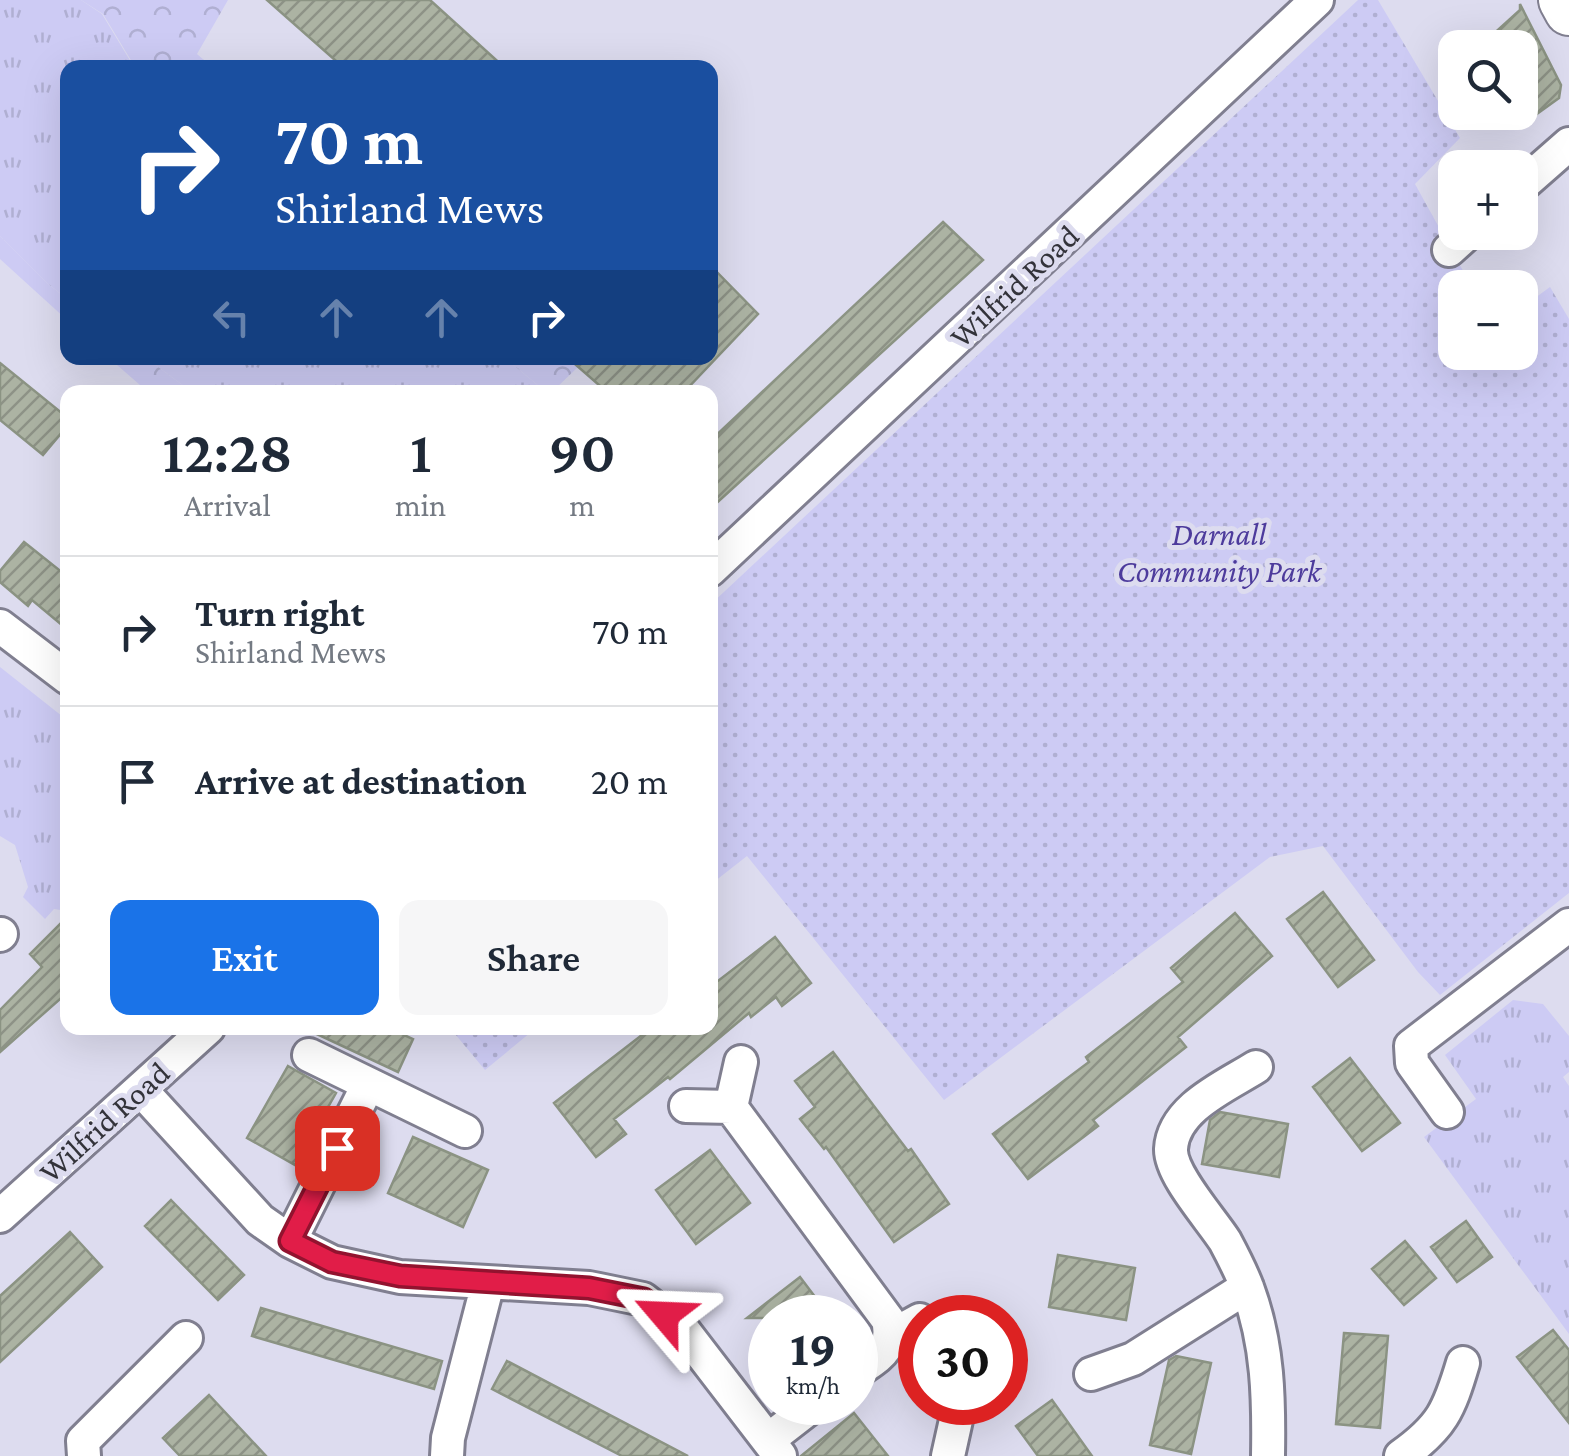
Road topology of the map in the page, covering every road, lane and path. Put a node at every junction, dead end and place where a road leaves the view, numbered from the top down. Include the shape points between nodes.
1 (1317, 0) edge
2 (1563, 0) edge
3 (1569, 11) edge
4 (1569, 144) edge
5 (1538, 171) edge
6 (718, 562) edge
7 (0, 626) edge
8 (60, 672) edge
9 (1569, 924) edge
10 (200, 1035) edge
11 (308, 1055) dead end
12 (741, 1062) dead end
13 (1256, 1067) dead end
14 (368, 1085) junction
15 (141, 1090) junction
16 (686, 1106) dead end
17 (731, 1107) junction
18 (1447, 1112) dead end
19 (465, 1130) dead end
20 (0, 1216) edge
21 (290, 1241) junction
22 (488, 1283) junction
23 (1247, 1287) junction
24 (898, 1322) edge
25 (186, 1338) dead end
26 (898, 1340) edge
27 (878, 1355) edge
28 (1463, 1363) dead end
29 (1091, 1374) dead end
30 (796, 1425) edge
31 (955, 1425) edge
32 (774, 1448) edge
33 (84, 1456) edge
34 (447, 1456) edge
35 (948, 1456) edge
36 (1268, 1456) edge
37 (1401, 1456) edge

1 - 6 street, Wilfrid Road
2 - 3 main road
4 - 5 street
7 - 8 street
9 - 18 street via 1411,1046 1412,1063
10 - 15 street, Wilfrid Road
11 - 14 street
12 - 17 street
13 - 23 street via 1196,1106 1176,1129 1170,1152
14 - 19 street
14 - 21 street
15 - 20 street, Wilfrid Road
15 - 21 street via 260,1220
16 - 17 street
17 - 24 street via 888,1320
21 - 22 street via 332,1262
22 - 32 street via 589,1288 644,1299 684,1331
22 - 34 street
23 - 29 street via 1132,1359
23 - 36 street via 1269,1382
25 - 33 street via 83,1442
26 - 27 street
28 - 37 street via 1450,1404 1429,1436
30 - 32 street
31 - 35 street

